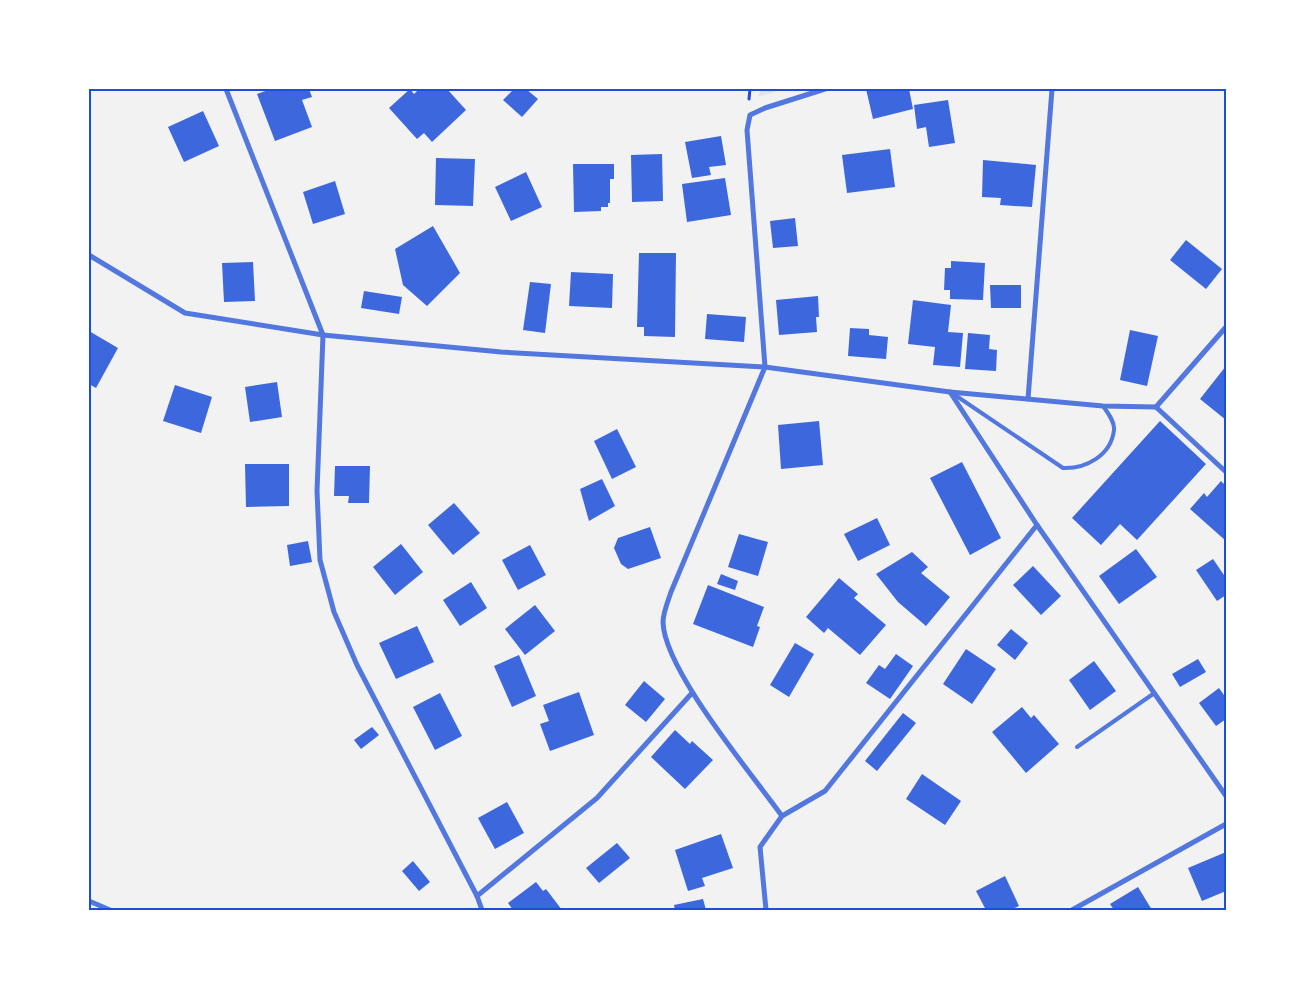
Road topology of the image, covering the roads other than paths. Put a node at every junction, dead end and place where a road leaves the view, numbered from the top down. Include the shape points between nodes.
1 (226, 89) edge
2 (825, 89) edge
3 (1052, 89) edge
4 (89, 255) edge
5 (1226, 327) edge
6 (323, 335) junction
7 (765, 367) junction
8 (950, 392) junction
9 (1028, 399) junction
10 (1103, 406) junction
11 (1156, 407) junction
12 (1226, 472) edge
13 (1037, 525) junction
14 (692, 692) junction
15 (1153, 694) junction
16 (1077, 747) dead end
17 (1226, 796) edge
18 (782, 816) junction
19 (1226, 824) edge
20 (477, 896) junction
21 (89, 901) edge
22 (110, 910) edge
23 (482, 910) edge
24 (766, 910) edge
25 (1072, 910) edge

1 - 6 street
2 - 7 street via 750,115 746,130
3 - 9 street
4 - 6 street via 185,313
5 - 11 street
6 - 7 street via 501,352
6 - 20 street via 317,491 320,560 334,612 357,665
7 - 8 street
7 - 14 street via 671,592 663,621 670,651
8 - 9 street
8 - 10 lane via 1063,468 1092,464 1107,448 1114,430 1111,417
8 - 13 street
9 - 10 street
10 - 11 street
11 - 12 street
13 - 15 street
13 - 18 street via 825,791
14 - 18 street
14 - 20 street via 597,798
15 - 16 lane
15 - 17 street
18 - 24 street via 760,847
19 - 25 street
20 - 23 street
21 - 22 street

